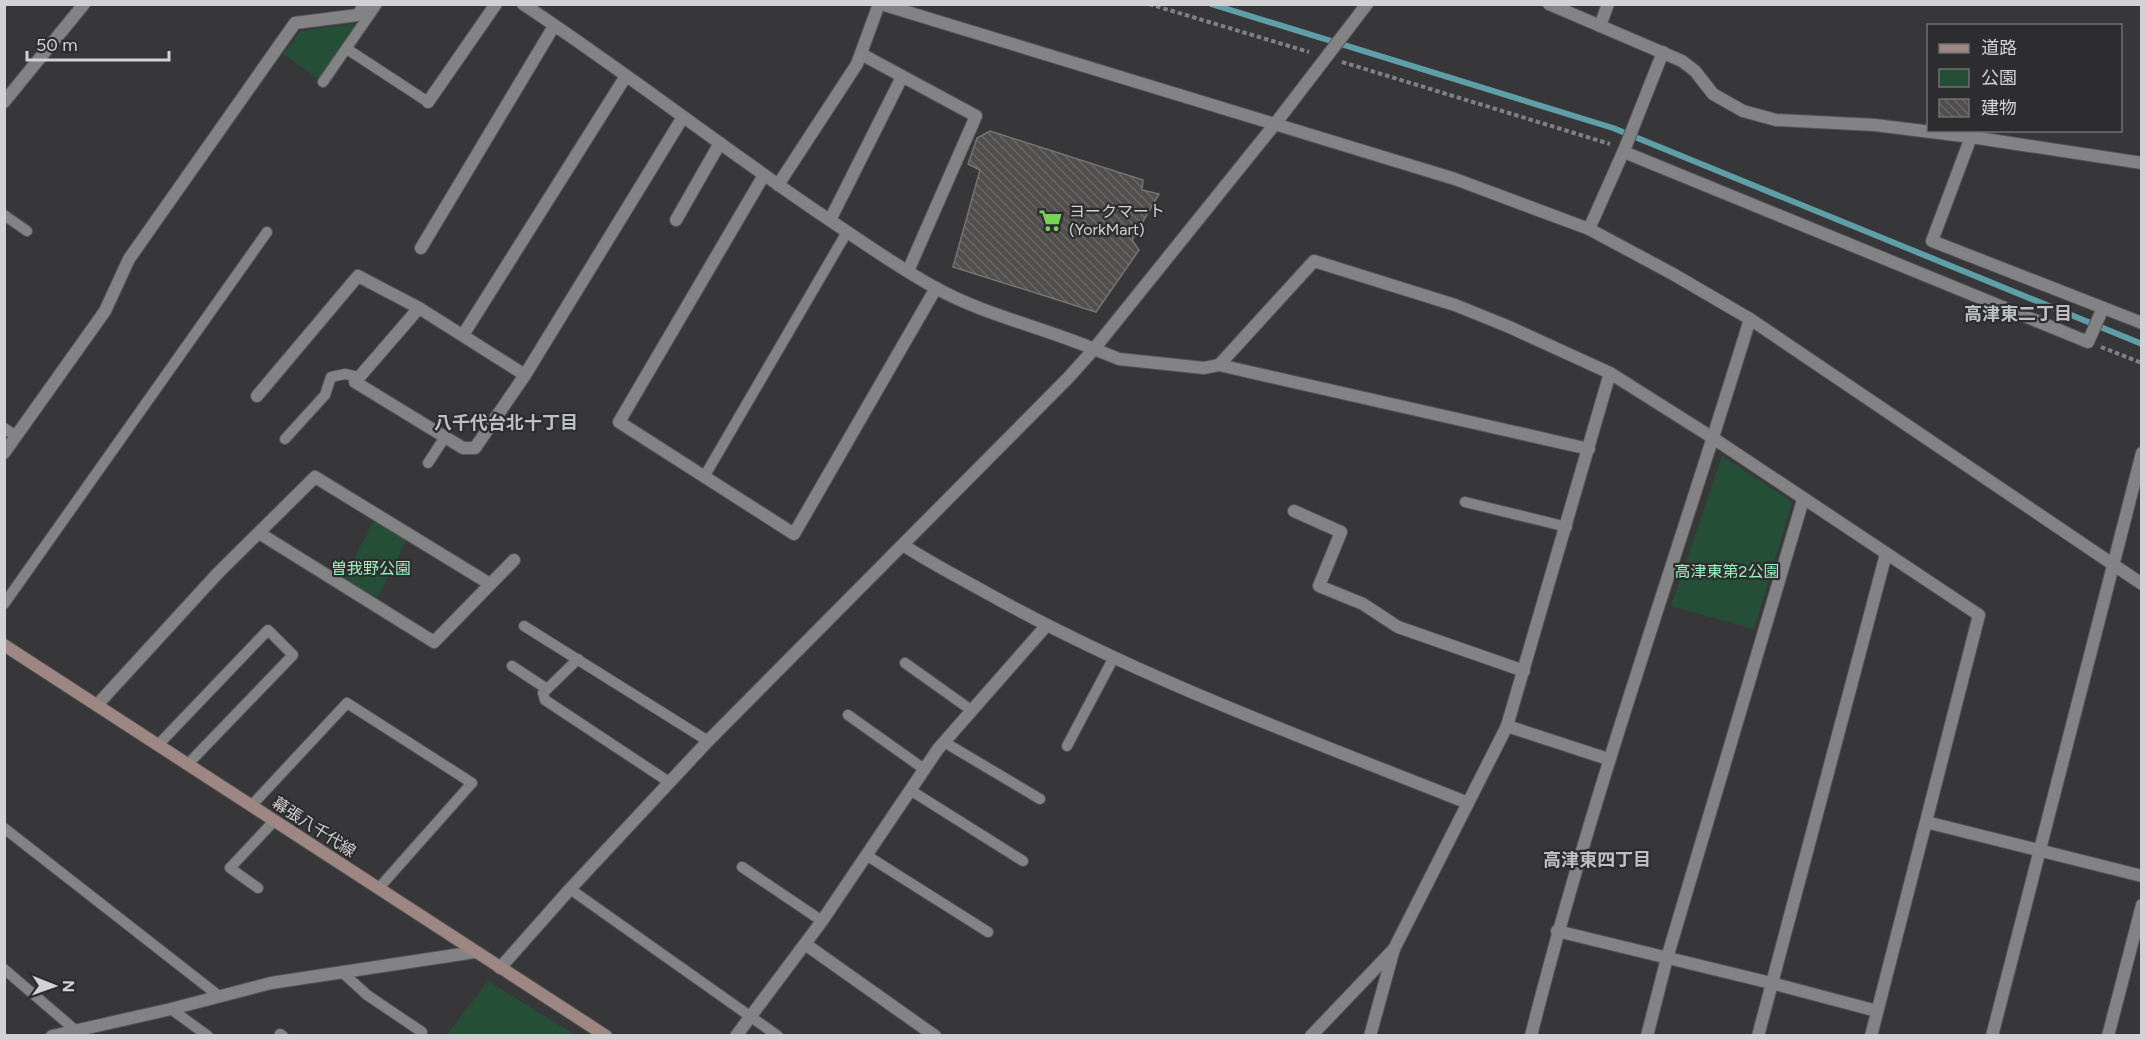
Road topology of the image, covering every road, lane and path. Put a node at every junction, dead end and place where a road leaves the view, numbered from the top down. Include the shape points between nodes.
1 (84, 4) edge
2 (364, 4) edge
3 (377, 4) edge
4 (496, 4) edge
5 (523, 4) edge
6 (880, 4) edge
7 (1149, 4) edge
8 (1367, 4) edge
9 (1549, 4) edge
10 (1608, 4) edge
11 (554, 26) junction
12 (1600, 26) junction
13 (347, 49) junction
14 (1309, 52) dead end
15 (1663, 52) junction
16 (861, 54) junction
17 (1342, 62) dead end
18 (626, 76) junction
19 (902, 76) junction
20 (323, 82) dead end
21 (4, 102) edge
22 (428, 102) joint
23 (683, 117) junction
24 (1275, 124) junction
25 (1927, 132) edge
26 (1931, 132) edge
27 (1971, 137) junction
28 (720, 143) junction
29 (1625, 148) junction
30 (2142, 163) edge
31 (764, 175) junction
32 (778, 185) junction
33 (4, 215) edge
34 (676, 220) dead end
35 (830, 220) junction
36 (1589, 229) junction
37 (27, 231) dead end
38 (267, 232) dead end
39 (847, 232) junction
40 (421, 248) dead end
41 (908, 271) junction
42 (936, 288) junction
43 (419, 308) junction
44 (2103, 308) junction
45 (1750, 319) junction
46 (2142, 323) edge
47 (463, 335) junction
48 (2088, 342) junction
49 (1094, 349) junction
50 (2142, 363) edge
51 (1219, 365) junction
52 (1610, 373) junction
53 (525, 375) junction
54 (359, 377) junction
55 (257, 396) dead end
56 (4, 428) edge
57 (16, 436) junction
58 (445, 437) junction
59 (1713, 438) junction
60 (285, 439) dead end
61 (1589, 449) junction
62 (4, 453) edge
63 (2142, 453) edge
64 (428, 463) dead end
65 (704, 477) junction
66 (1803, 500) junction
67 (1465, 502) dead end
68 (1294, 511) dead end
69 (1567, 526) junction
70 (259, 533) junction
71 (903, 545) junction
72 (1886, 554) junction
73 (514, 560) dead end
74 (2113, 564) junction
75 (490, 584) junction
76 (2142, 584) edge
77 (4, 604) edge
78 (524, 626) dead end
79 (1046, 626) junction
80 (4, 645) edge
81 (1114, 657) junction
82 (578, 659) junction
83 (905, 663) dead end
84 (512, 666) dead end
85 (1524, 671) junction
86 (547, 689) junction
87 (97, 705) junction
88 (971, 710) junction
89 (848, 715) dead end
90 (1507, 726) junction
91 (708, 741) junction
92 (944, 742) junction
93 (158, 745) junction
94 (1067, 746) dead end
95 (1608, 759) junction
96 (188, 764) junction
97 (924, 769) junction
98 (669, 782) junction
99 (910, 790) junction
100 (1040, 799) dead end
101 (1468, 802) junction
102 (251, 806) junction
103 (274, 821) junction
104 (1926, 822) junction
105 (4, 828) edge
106 (2039, 851) junction
107 (866, 855) junction
108 (1023, 861) dead end
109 (742, 867) dead end
110 (2142, 876) edge
111 (258, 888) dead end
112 (378, 889) junction
113 (570, 889) junction
114 (2142, 905) edge
115 (822, 921) junction
116 (1557, 930) junction
117 (988, 932) dead end
118 (805, 944) junction
119 (1394, 949) junction
120 (475, 952) junction
121 (1667, 958) junction
122 (500, 968) junction
123 (4, 969) edge
124 (343, 973) junction
125 (1771, 983) junction
126 (219, 996) junction
127 (171, 1009) junction
128 (1877, 1011) junction
129 (751, 1016) junction
130 (70, 1032) edge
131 (422, 1032) dead end
132 (52, 1035) edge
133 (208, 1035) edge
134 (606, 1035) edge
135 (736, 1035) edge
136 (778, 1035) edge
137 (935, 1035) edge
138 (1311, 1035) edge
139 (1370, 1035) edge
140 (1531, 1035) edge
141 (1647, 1035) edge
142 (1758, 1035) edge
143 (1871, 1035) edge
144 (1992, 1035) edge
145 (2108, 1035) edge

1 - 21 street
2 - 57 street via 358,15 295,23 129,259 105,311
3 - 13 lane
4 - 22 street
5 - 11 street
6 - 16 street
6 - 24 street
7 - 14 path
8 - 24 street
9 - 12 street
10 - 12 street
11 - 18 street
11 - 40 street
12 - 15 street
13 - 20 lane
13 - 22 lane
15 - 25 street via 1695,71 1713,94 1743,111 1776,120
15 - 29 street
16 - 19 street
16 - 32 street
17 - 29 path
18 - 23 street
18 - 47 street
19 - 35 street
19 - 41 street via 976,116
23 - 28 street
23 - 53 street
24 - 36 street via 1455,179
24 - 49 street
26 - 27 street
27 - 30 street
27 - 44 street via 1932,241
28 - 31 street
28 - 34 street
29 - 36 street
29 - 48 street
31 - 32 street
31 - 65 street via 619,422
32 - 35 street
33 - 37 lane
35 - 39 street
36 - 45 street
38 - 77 lane
39 - 41 street
39 - 65 lane
41 - 42 street
42 - 49 street
42 - 65 street via 794,534
43 - 47 street
43 - 54 street
43 - 55 street via 358,276
44 - 46 street
44 - 48 street
45 - 59 street
45 - 74 street
47 - 53 street
48 - 50 path
49 - 51 street via 1119,359 1203,368
49 - 71 street
51 - 52 street via 1314,261 1455,305
51 - 61 street
52 - 59 street
52 - 61 street
53 - 58 street via 475,448 463,448
54 - 58 street via 355,381
54 - 60 lane via 331,377 325,396
56 - 57 lane
57 - 62 street
58 - 64 lane
59 - 66 street
59 - 95 street
61 - 69 street
63 - 74 street
66 - 72 street
66 - 121 street
67 - 69 lane
68 - 85 street via 1341,532 1319,586 1363,604 1398,627
69 - 85 street
70 - 75 street via 315,477
70 - 75 street via 434,642
70 - 87 street
71 - 79 street
71 - 91 street
72 - 104 street via 1979,615
72 - 125 street
73 - 75 street
74 - 76 street
74 - 106 street
78 - 82 lane
79 - 81 street
79 - 88 street
80 - 87 main road, 幕張八千代線
81 - 94 lane
81 - 101 street via 1212,701
82 - 86 lane
82 - 91 lane
83 - 88 lane
84 - 86 lane
85 - 90 street
86 - 98 lane via 543,693 545,700
87 - 93 main road, 幕張八千代線
88 - 92 street
89 - 97 lane
90 - 95 street
90 - 101 street
91 - 98 street
92 - 97 street
92 - 100 lane
93 - 96 main road, 幕張八千代線
93 - 96 lane via 268,630 293,655
95 - 116 street
96 - 102 main road, 幕張八千代線
97 - 99 street
98 - 113 street
99 - 107 street
99 - 108 lane
101 - 119 street
102 - 103 main road, 幕張八千代線
102 - 112 lane via 347,703 472,783
103 - 111 lane via 230,868
103 - 112 main road, 幕張八千代線
104 - 106 street
104 - 128 street
105 - 126 lane
106 - 110 street
106 - 144 street
107 - 115 street
107 - 117 lane
109 - 115 lane
112 - 120 main road, 幕張八千代線
113 - 122 street
113 - 129 lane
114 - 145 street
115 - 118 street
116 - 121 street
116 - 140 street
118 - 129 street
118 - 137 street
119 - 138 street
119 - 139 street
120 - 122 main road, 幕張八千代線
120 - 124 street
121 - 125 street
121 - 141 street
122 - 134 main road, 幕張八千代線
123 - 130 lane
124 - 126 street via 271,983
124 - 131 lane via 367,995
125 - 128 street
125 - 142 street
126 - 127 street
127 - 130 street
127 - 133 lane
128 - 143 street
129 - 135 street
129 - 136 lane
130 - 132 street

